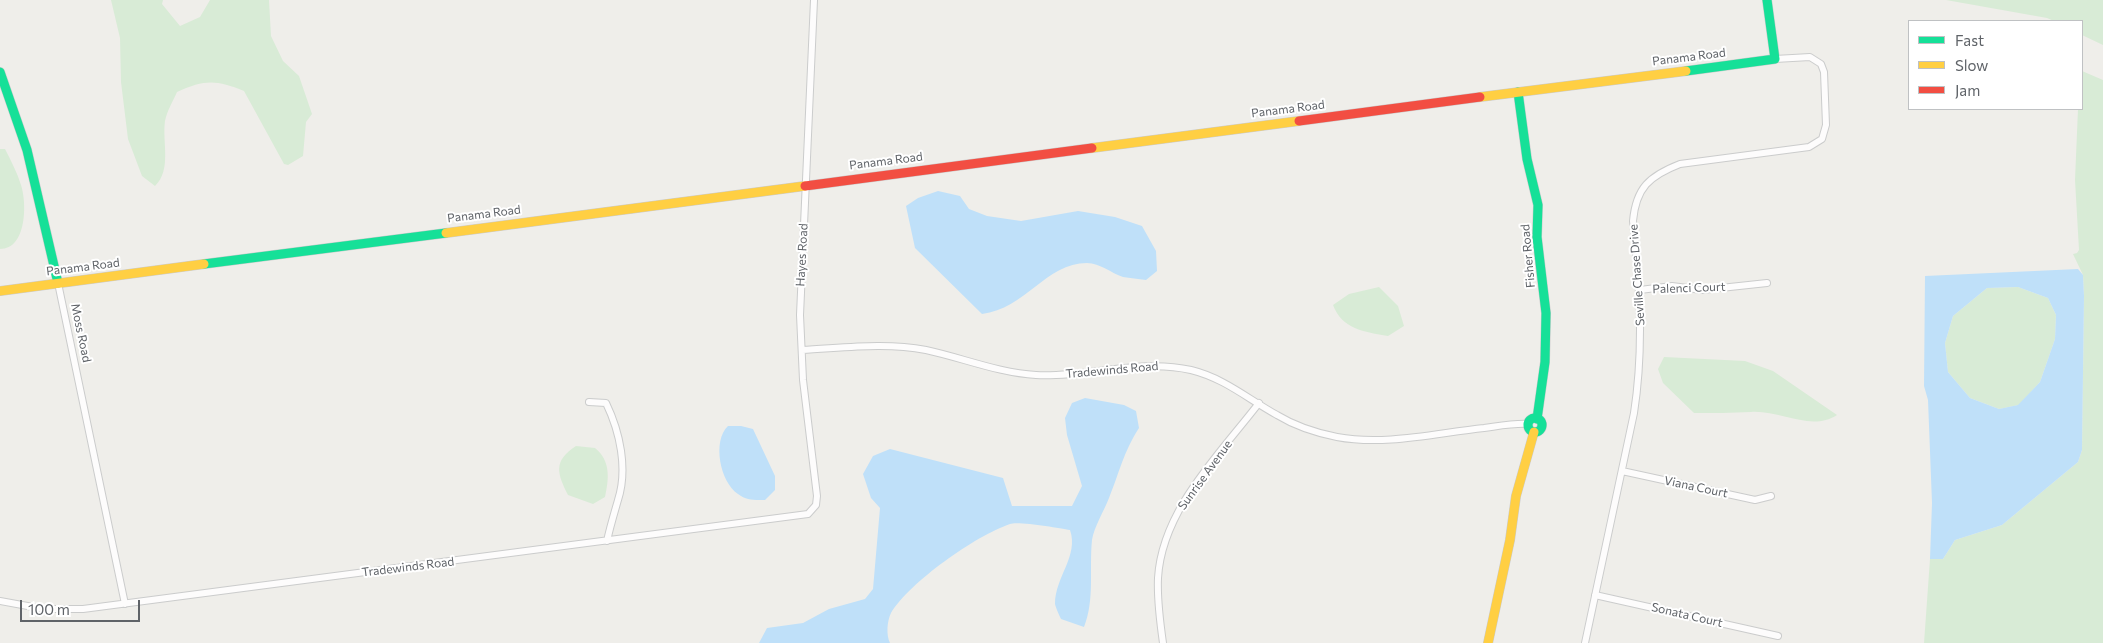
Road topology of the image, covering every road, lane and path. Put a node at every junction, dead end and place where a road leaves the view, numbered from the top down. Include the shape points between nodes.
1 (814, 0) edge
2 (1767, 0) edge
3 (1776, 58) junction
4 (0, 72) edge
5 (1518, 92) junction
6 (806, 184) junction
7 (58, 283) junction
8 (1767, 283) dead end
9 (1640, 290) junction
10 (0, 291) edge
11 (802, 350) junction
12 (589, 402) dead end
13 (1259, 403) junction
14 (1533, 425) junction
15 (1622, 471) junction
16 (1771, 496) dead end
17 (814, 510) joint
18 (607, 541) junction
19 (1595, 595) junction
20 (0, 601) edge
21 (125, 604) junction
22 (1778, 636) dead end
23 (1163, 643) edge
24 (1488, 643) edge
25 (1585, 643) edge

1 - 6 street, Hayes Road
2 - 3 street
3 - 5 street, Panama Road
3 - 9 street, Seville Chase Drive via 1810,57 1821,64 1826,125 1822,139 1809,147 1680,164 1650,180 1639,192 1633,222
4 - 7 street, Moss Road via 30,158
5 - 6 street, Panama Road
5 - 14 street, Fisher Road via 1538,205 1537,238 1546,313 1545,362
6 - 7 street, Panama Road
6 - 11 street, Hayes Road via 800,278
7 - 10 street, Panama Road
7 - 21 street, Moss Road
8 - 9 street, Palenci Court via 1702,290 1672,286
9 - 15 street, Seville Chase Drive via 1639,382
11 - 13 street, Tradewinds Road via 898,346 1016,373 1038,375 1139,365 1167,366 1192,370 1229,384
11 - 17 street, Hayes Road via 816,496
12 - 18 street via 606,403 612,415 623,467
13 - 14 street, Tradewinds Road via 1299,426 1338,437 1362,439
13 - 23 street, Sunrise Avenue via 1185,500 1171,524 1158,578
14 - 24 street, Fisher Road
15 - 16 street, Viana Court via 1755,500
15 - 19 street, Seville Chase Drive
17 - 18 street, Tradewinds Road via 802,516
18 - 21 street, Tradewinds Road
19 - 22 street, Sonata Court
19 - 25 street, Seville Chase Drive
20 - 21 street, Tradewinds Road via 64,610

